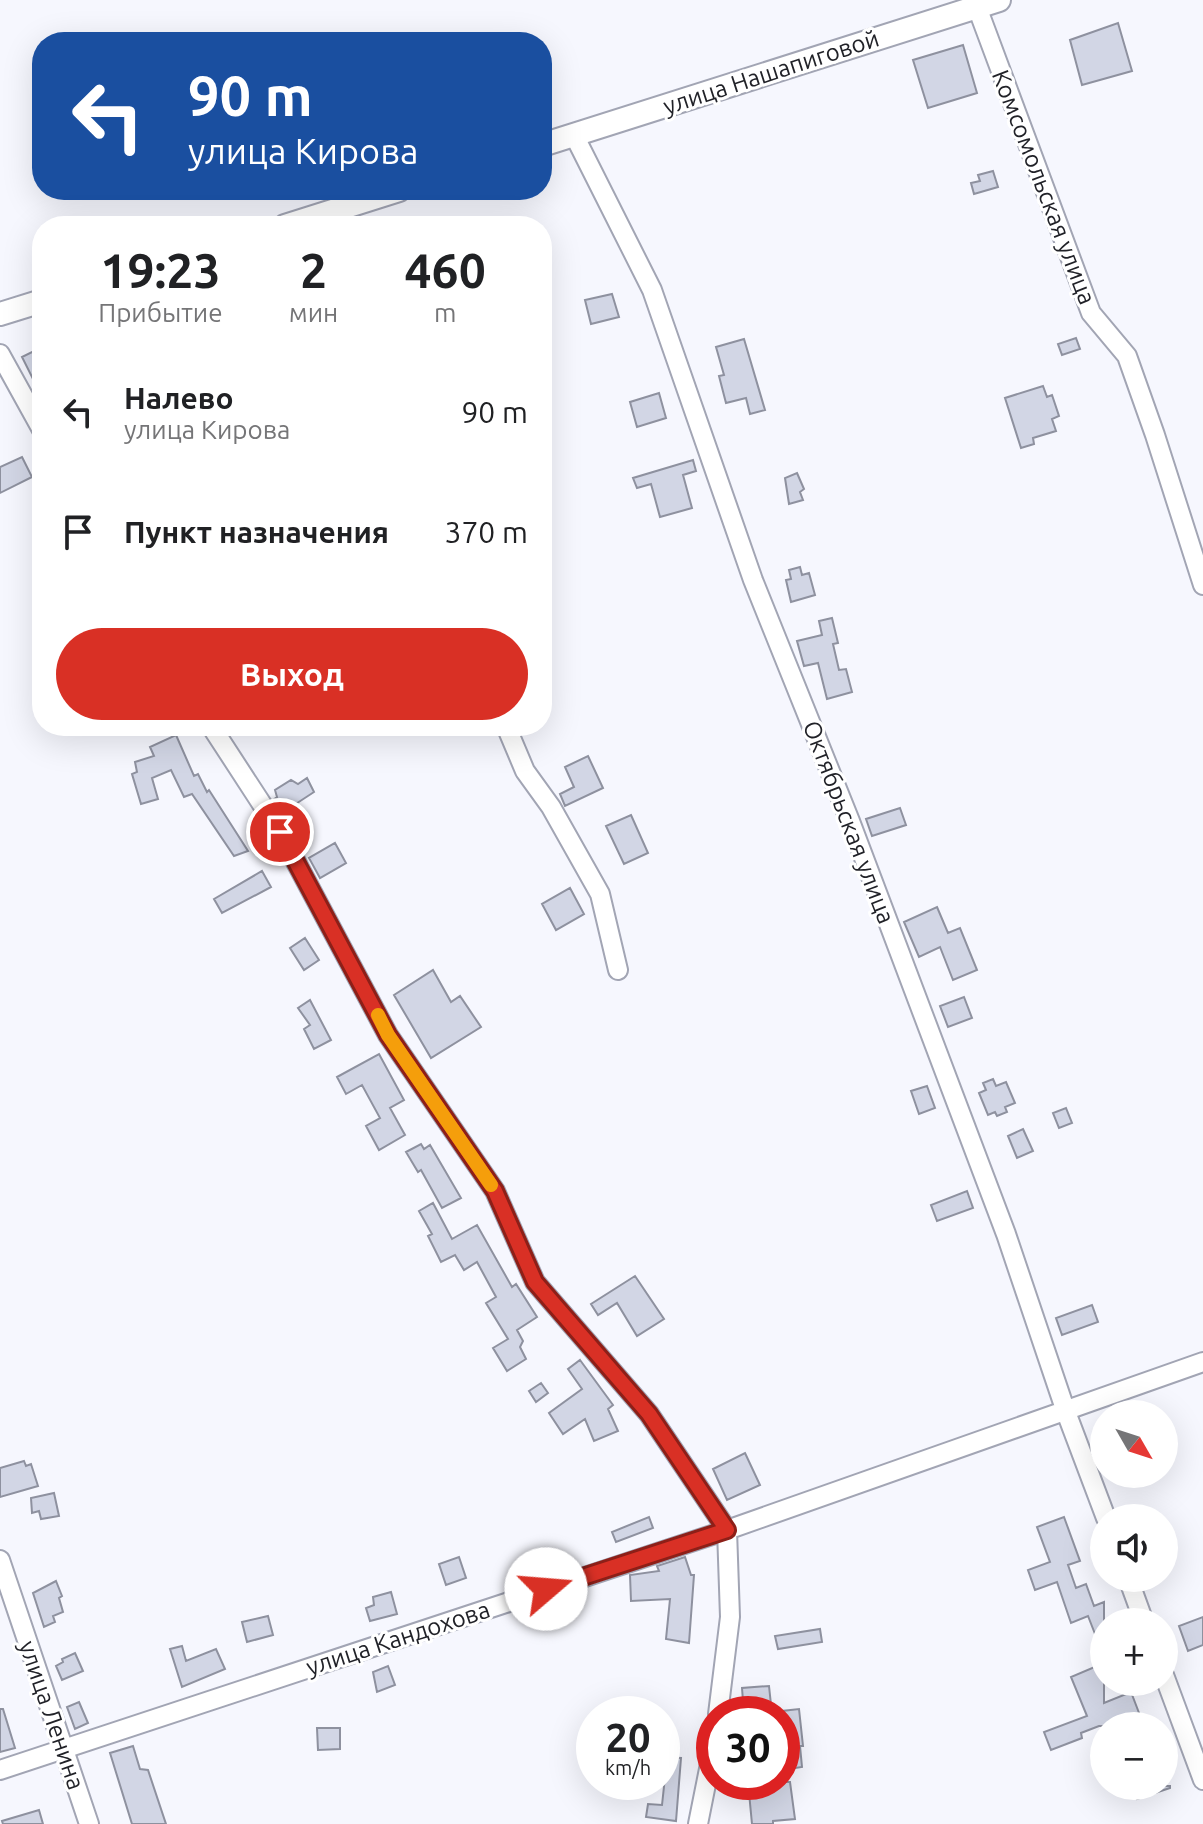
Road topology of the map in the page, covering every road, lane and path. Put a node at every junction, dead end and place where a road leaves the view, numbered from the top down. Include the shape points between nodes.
1 (999, 0) edge
2 (977, 7) junction
3 (574, 135) junction
4 (552, 142) edge
5 (367, 200) edge
6 (317, 216) edge
7 (32, 304) edge
8 (0, 314) edge
9 (0, 354) edge
10 (32, 412) edge
11 (1203, 585) edge
12 (218, 736) edge
13 (510, 736) edge
14 (618, 970) dead end
15 (1203, 1362) edge
16 (1066, 1412) junction
17 (1101, 1504) edge
18 (727, 1530) junction
19 (0, 1560) edge
20 (720, 1696) edge
21 (1172, 1696) edge
22 (63, 1748) junction
23 (0, 1770) edge
24 (1203, 1780) edge
25 (703, 1800) edge
26 (89, 1824) edge
27 (698, 1824) edge

1 - 2 street, улица Нашапиговой
2 - 3 street, улица Нашапиговой
2 - 11 street, Комсомольская улица via 1091,313 1127,356
3 - 4 street, улица Нашапиговой
3 - 16 street, Октябрьская улица via 652,290 753,580 1006,1234
5 - 6 street
7 - 8 street
9 - 10 street
12 - 18 street via 280,832 388,1035 495,1191 535,1282 649,1414
13 - 14 street via 525,771 600,894
15 - 16 street, улица Кандохова
16 - 17 street, Октябрьская улица
16 - 18 street, улица Кандохова
18 - 20 street via 730,1617
18 - 22 street, улица Кандохова
19 - 22 street, улица Ленина
21 - 24 street
22 - 23 street, улица Кандохова
22 - 26 street, улица Ленина
25 - 27 street

